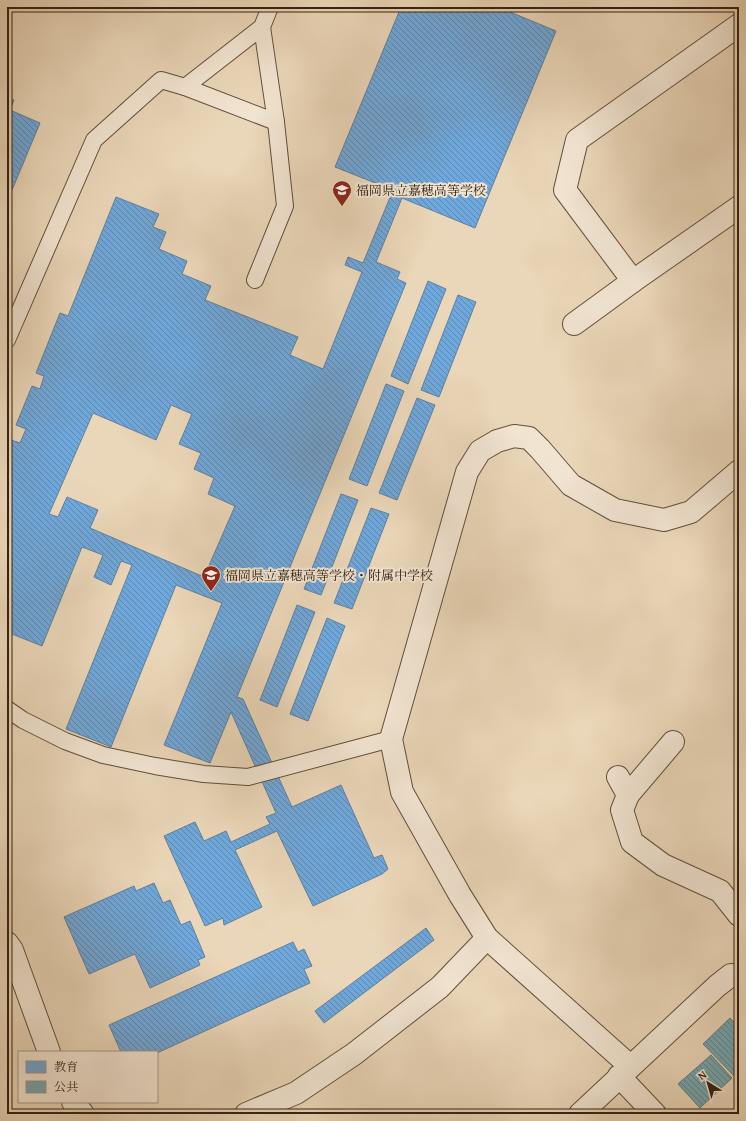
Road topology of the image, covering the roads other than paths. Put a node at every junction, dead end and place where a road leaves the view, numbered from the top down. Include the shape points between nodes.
1 (270, 7) edge
2 (739, 24) edge
3 (262, 27) junction
4 (185, 87) junction
5 (276, 122) junction
6 (739, 207) edge
7 (255, 280) dead end
8 (633, 281) junction
9 (574, 324) dead end
10 (7, 340) edge
11 (739, 471) edge
12 (7, 709) edge
13 (391, 739) junction
14 (673, 742) dead end
15 (739, 914) edge
16 (487, 938) junction
17 (7, 943) edge
18 (736, 976) edge
19 (49, 1051) edge
20 (625, 1071) junction
21 (74, 1103) edge
22 (83, 1114) edge
23 (246, 1114) edge
24 (580, 1114) edge
25 (656, 1114) edge

1 - 3 lane
2 - 8 street via 577,140 565,190
3 - 4 lane
3 - 5 lane
4 - 5 lane
4 - 10 lane via 161,80 94,140
5 - 7 lane via 285,206
6 - 8 street
8 - 9 street
11 - 13 street via 691,512 664,520 615,510 571,485 529,438 514,436 497,441 480,451 467,472
12 - 13 lane via 65,741 103,755 204,774 248,777
13 - 16 street via 402,792
14 - 15 street via 623,786 622,810 632,842 663,866 720,891
16 - 20 street
16 - 23 street via 440,987 354,1054 296,1093
17 - 19 street via 12,950
18 - 20 street via 717,986
20 - 24 street
20 - 25 street
21 - 22 street

